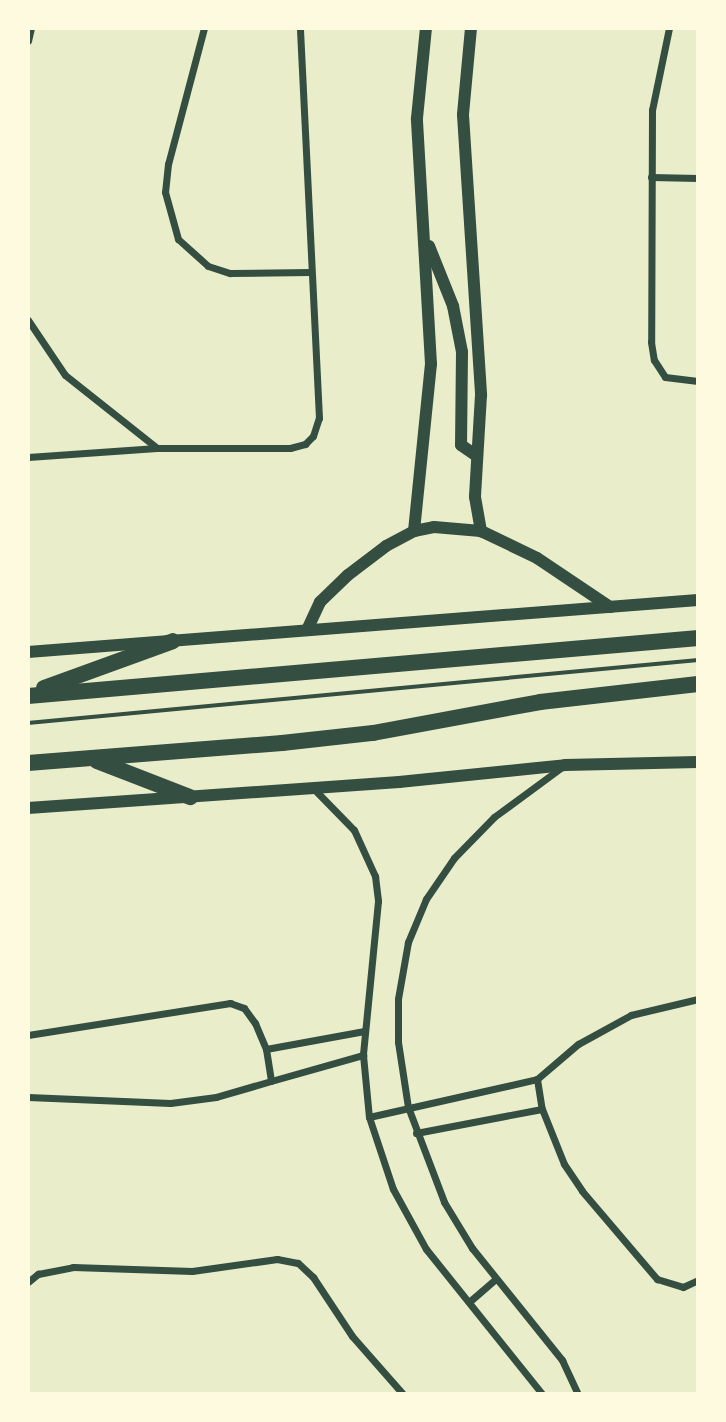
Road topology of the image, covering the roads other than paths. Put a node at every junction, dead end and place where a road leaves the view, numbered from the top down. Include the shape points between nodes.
1 (31, 28) edge
2 (204, 28) edge
3 (300, 28) edge
4 (426, 28) edge
5 (471, 28) edge
6 (669, 28) edge
7 (28, 41) edge
8 (652, 177) junction
9 (698, 178) edge
10 (424, 236) junction
11 (310, 272) junction
12 (28, 320) edge
13 (698, 381) edge
14 (157, 449) junction
15 (477, 456) junction
16 (28, 457) edge
17 (414, 531) junction
18 (481, 531) junction
19 (698, 600) edge
20 (611, 607) junction
21 (307, 630) junction
22 (698, 638) edge
23 (173, 641) junction
24 (28, 652) edge
25 (698, 684) edge
26 (28, 695) edge
27 (92, 758) junction
28 (28, 762) edge
29 (698, 762) edge
30 (565, 765) junction
31 (312, 787) junction
32 (190, 797) junction
33 (28, 808) edge
34 (698, 999) edge
35 (364, 1031) junction
36 (28, 1035) edge
37 (267, 1049) junction
38 (363, 1055) junction
39 (537, 1079) junction
40 (271, 1081) junction
41 (28, 1097) edge
42 (408, 1107) junction
43 (542, 1110) junction
44 (369, 1117) junction
45 (416, 1133) junction
46 (495, 1279) junction
47 (698, 1280) edge
48 (28, 1282) edge
49 (469, 1302) junction
50 (403, 1394) edge
51 (541, 1394) edge
52 (578, 1394) edge

1 - 7 street
2 - 11 street via 168,164 165,192 178,239 208,266 230,274
3 - 11 street
4 - 10 street via 417,118
5 - 15 street via 463,115 481,395
6 - 8 street via 652,110
8 - 9 street
8 - 13 street via 653,360 664,377
10 - 15 street via 453,306 462,352 461,445
10 - 17 street via 431,364
11 - 14 street via 319,418 310,441 290,448
12 - 14 street via 65,375
14 - 16 street
15 - 18 street via 475,497
17 - 18 street via 434,527
17 - 21 street via 348,575 320,603
18 - 20 street via 537,558
19 - 20 street
20 - 21 street
21 - 23 street
22 - 26 main road
23 - 24 street
23 - 26 main road
25 - 27 main road via 540,702 373,733
27 - 28 main road
27 - 32 main road
29 - 30 street
30 - 31 street
30 - 42 street via 494,817 454,858 426,899 408,942 398,999 398,1042
31 - 32 street
31 - 35 street via 354,830 375,876 377,901
32 - 33 street
34 - 39 street via 631,1014 578,1044
35 - 37 street
35 - 38 street
36 - 37 street via 230,1003 249,1012
37 - 40 street
38 - 40 street
38 - 44 street
39 - 42 street
39 - 43 street
40 - 41 street via 216,1097 170,1103
42 - 44 street
42 - 45 street
43 - 45 street
43 - 47 street via 564,1164 640,1263 668,1285 683,1287
44 - 49 street via 400,1201 426,1249
45 - 46 street via 444,1202
46 - 49 street
46 - 52 street via 562,1360
48 - 50 street via 38,1274 73,1267 192,1271 277,1259 298,1263 313,1277 352,1336
49 - 51 street

